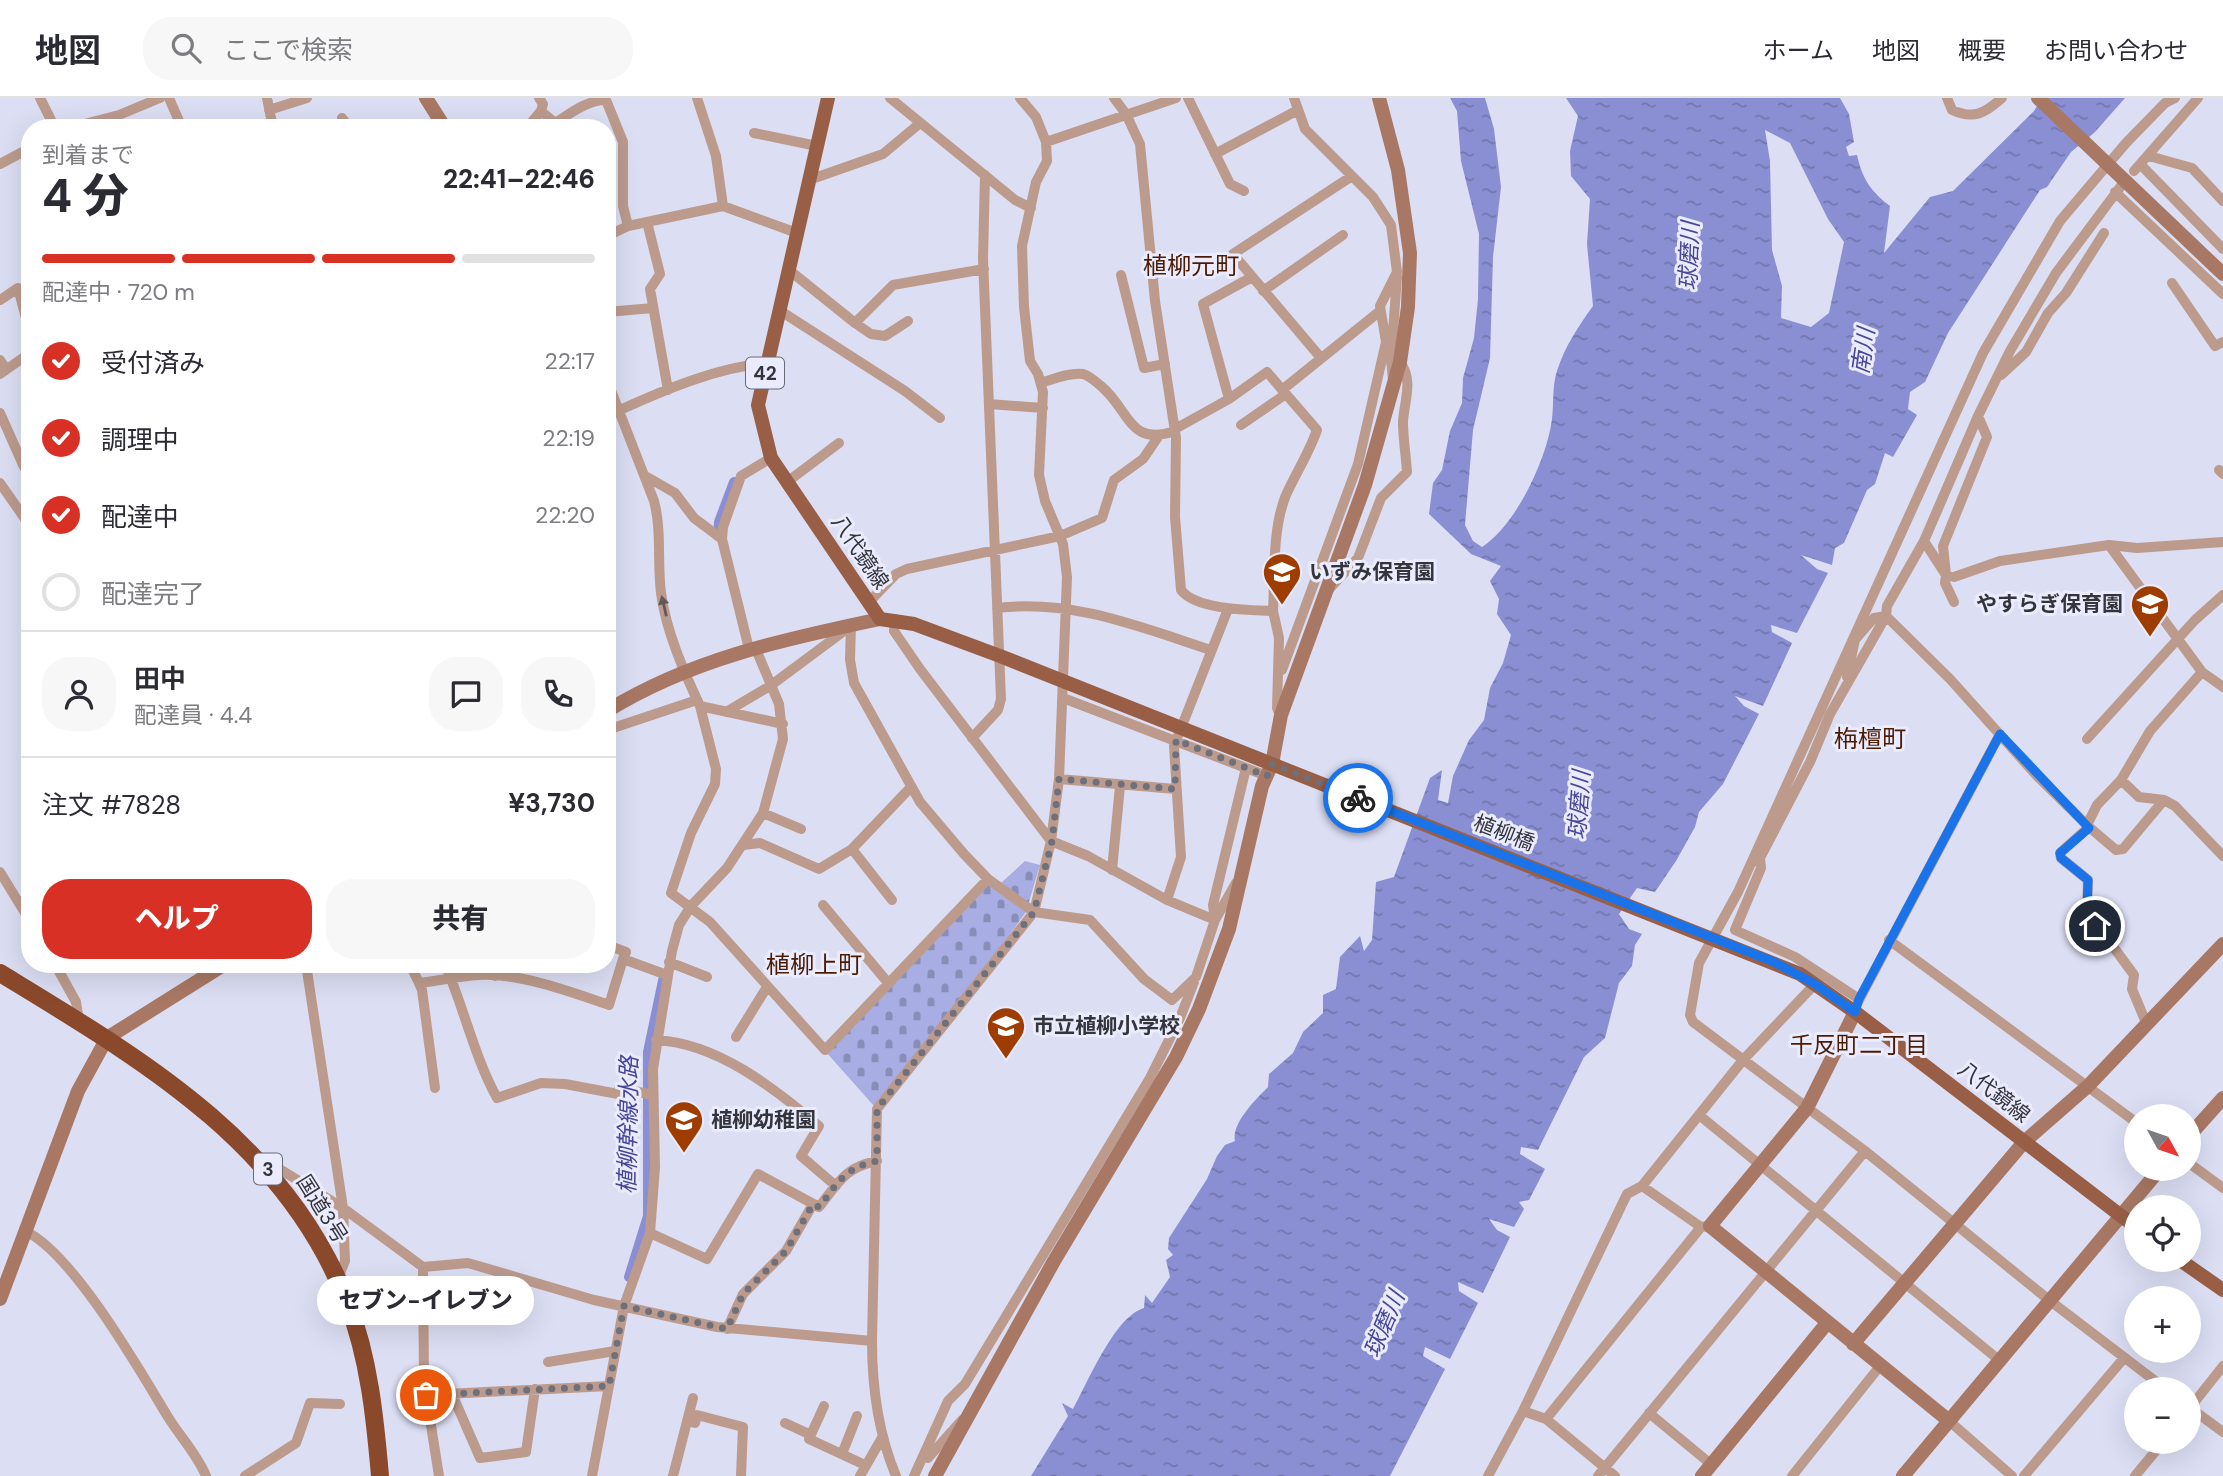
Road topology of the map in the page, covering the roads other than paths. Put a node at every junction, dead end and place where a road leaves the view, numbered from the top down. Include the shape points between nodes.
1 (40, 98) edge
2 (160, 98) edge
3 (169, 98) edge
4 (267, 98) edge
5 (307, 98) edge
6 (427, 98) edge
7 (539, 98) edge
8 (697, 98) edge
9 (828, 98) edge
10 (890, 98) edge
11 (1020, 98) edge
12 (1114, 98) edge
13 (1176, 98) edge
14 (1188, 98) edge
15 (1294, 98) edge
16 (1379, 98) edge
17 (1947, 98) edge
18 (2002, 98) edge
19 (2038, 98) edge
20 (2199, 98) edge
21 (2170, 100) edge
22 (269, 110) junction
23 (1298, 110) junction
24 (541, 111) junction
25 (1126, 114) junction
26 (50, 119) edge
27 (106, 119) edge
28 (178, 119) edge
29 (271, 119) edge
30 (440, 119) edge
31 (534, 119) edge
32 (550, 119) edge
33 (561, 119) edge
34 (614, 119) edge
35 (919, 124) junction
36 (616, 125) edge
37 (754, 132) dead end
38 (1046, 142) junction
39 (817, 146) junction
40 (21, 153) edge
41 (1215, 154) junction
42 (2149, 156) junction
43 (2106, 162) junction
44 (0, 164) edge
45 (985, 175) junction
46 (1352, 176) junction
47 (809, 180) junction
48 (1244, 191) dead end
49 (2223, 201) edge
50 (723, 206) junction
51 (1031, 208) junction
52 (647, 222) junction
53 (628, 226) junction
54 (616, 232) edge
55 (797, 233) junction
56 (2104, 233) dead end
57 (1343, 235) dead end
58 (2223, 248) edge
59 (789, 270) junction
60 (984, 270) junction
61 (1397, 272) junction
62 (2223, 274) edge
63 (1121, 275) dead end
64 (1252, 277) junction
65 (2172, 284) dead end
66 (1263, 291) junction
67 (2223, 294) edge
68 (21, 299) edge
69 (0, 300) edge
70 (653, 308) junction
71 (779, 310) junction
72 (1380, 311) junction
73 (616, 312) edge
74 (908, 321) dead end
75 (855, 323) junction
76 (1386, 342) junction
77 (2223, 342) edge
78 (1321, 358) junction
79 (21, 359) edge
80 (0, 360) edge
81 (1396, 361) junction
82 (767, 363) junction
83 (1165, 364) junction
84 (3, 372) edge
85 (1996, 380) junction
86 (1041, 383) junction
87 (668, 390) junction
88 (1284, 392) junction
89 (1228, 399) junction
90 (616, 401) edge
91 (989, 404) junction
92 (1043, 408) junction
93 (620, 410) junction
94 (0, 412) edge
95 (1978, 416) junction
96 (940, 418) dead end
97 (1241, 425) dead end
98 (1175, 430) junction
99 (1158, 437) junction
100 (839, 443) dead end
101 (771, 458) junction
102 (21, 460) edge
103 (647, 477) junction
104 (788, 482) junction
105 (0, 483) edge
106 (21, 513) edge
107 (1951, 530) junction
108 (1060, 536) junction
109 (722, 539) junction
110 (2223, 542) edge
111 (1927, 544) junction
112 (2109, 545) junction
113 (993, 552) junction
114 (1946, 575) junction
115 (1326, 593) junction
116 (2223, 595) edge
117 (869, 602) junction
118 (1954, 602) dead end
119 (1067, 607) junction
120 (997, 608) junction
121 (1228, 609) junction
122 (1273, 611) junction
123 (1886, 617) junction
124 (888, 619) junction
125 (851, 625) junction
126 (2179, 638) junction
127 (1852, 643) junction
128 (752, 648) junction
129 (1211, 650) junction
130 (1000, 656) junction
131 (685, 671) junction
132 (2202, 672) junction
133 (1280, 676) junction
134 (1064, 681) junction
135 (770, 686) junction
136 (2223, 687) edge
137 (1844, 689) junction
138 (1063, 698) junction
139 (699, 703) junction
140 (616, 706) edge
141 (726, 712) junction
142 (1280, 715) junction
143 (783, 724) junction
144 (616, 727) edge
145 (2000, 734) junction
146 (972, 738) junction
147 (2087, 739) dead end
148 (1176, 740) junction
149 (1270, 767) junction
150 (1246, 768) junction
151 (1059, 779) junction
152 (2121, 780) junction
153 (1121, 786) junction
154 (911, 787) junction
155 (1175, 789) junction
156 (2164, 800) junction
157 (763, 813) junction
158 (2088, 826) junction
159 (801, 829) dead end
160 (1052, 841) junction
161 (2220, 844) edge
162 (743, 845) junction
163 (852, 849) junction
164 (2223, 856) edge
165 (1112, 870) junction
166 (0, 872) edge
167 (1241, 874) junction
168 (988, 879) junction
169 (1167, 900) junction
170 (892, 901) dead end
171 (823, 905) dead end
172 (21, 906) edge
173 (691, 906) junction
174 (1034, 912) junction
175 (1215, 920) junction
176 (1711, 937) junction
177 (1889, 940) junction
178 (2223, 944) edge
179 (616, 948) edge
180 (623, 959) junction
181 (669, 962) junction
182 (0, 973) edge
183 (60, 973) edge
184 (211, 973) edge
185 (307, 973) edge
186 (414, 973) edge
187 (449, 973) edge
188 (495, 973) edge
189 (667, 975) junction
190 (495, 976) junction
191 (707, 977) dead end
192 (1196, 977) junction
193 (451, 979) junction
194 (419, 983) junction
195 (889, 984) junction
196 (1815, 984) junction
197 (767, 987) junction
198 (1857, 1005) junction
199 (79, 1021) junction
200 (2147, 1025) junction
201 (736, 1037) dead end
202 (107, 1038) junction
203 (656, 1041) junction
204 (1743, 1059) junction
205 (2088, 1086) junction
206 (435, 1088) dead end
207 (653, 1095) junction
208 (2223, 1098) edge
209 (1807, 1108) junction
210 (2124, 1113) edge
211 (1699, 1115) junction
212 (2202, 1121) edge
213 (2024, 1142) junction
214 (1865, 1151) junction
215 (254, 1153) junction
216 (877, 1161) junction
217 (1760, 1165) junction
218 (2202, 1173) edge
219 (2150, 1181) edge
220 (836, 1186) junction
221 (1642, 1186) junction
222 (2223, 1188) edge
223 (813, 1204) junction
224 (343, 1208) junction
225 (1816, 1211) junction
226 (2120, 1215) junction
227 (2124, 1218) edge
228 (1956, 1225) junction
229 (1705, 1227) junction
230 (25, 1231) junction
231 (650, 1233) junction
232 (423, 1267) junction
233 (1765, 1272) junction
234 (2197, 1272) edge
235 (337, 1281) junction
236 (1904, 1283) junction
237 (2223, 1290) edge
238 (0, 1299) edge
239 (2049, 1300) junction
240 (624, 1306) junction
241 (1827, 1323) junction
242 (727, 1329) junction
243 (872, 1341) junction
244 (1853, 1344) junction
245 (615, 1351) junction
246 (2124, 1357) joint
247 (1999, 1360) junction
248 (548, 1362) dead end
249 (2132, 1363) edge
250 (1881, 1366) junction
251 (2223, 1366) edge
252 (2150, 1377) edge
253 (609, 1386) junction
254 (535, 1389) junction
255 (2201, 1393) edge
256 (452, 1394) junction
257 (426, 1395) junction
258 (693, 1398) dead end
259 (340, 1404) dead end
260 (824, 1406) dead end
261 (1523, 1411) junction
262 (1649, 1413) junction
263 (968, 1415) junction
264 (857, 1416) dead end
265 (2201, 1416) edge
266 (1546, 1419) junction
267 (1948, 1420) junction
268 (687, 1421) junction
269 (785, 1423) dead end
270 (2223, 1432) edge
271 (811, 1434) junction
272 (883, 1436) junction
273 (842, 1454) junction
274 (2153, 1454) edge
275 (865, 1465) junction
276 (1707, 1470) edge
277 (1602, 1472) edge
278 (916, 1473) edge
279 (206, 1476) edge
280 (245, 1476) edge
281 (380, 1476) edge
282 (439, 1476) edge
283 (592, 1476) edge
284 (673, 1476) edge
285 (741, 1476) edge
286 (860, 1476) edge
287 (897, 1476) edge
288 (935, 1476) edge
289 (1488, 1476) edge
290 (1615, 1476) edge
291 (1792, 1476) edge
292 (1903, 1476) edge
293 (2012, 1476) edge
294 (2024, 1476) edge
295 (2136, 1476) edge

1 - 26 street
2 - 27 street
3 - 28 street
4 - 22 street
5 - 22 street
6 - 30 street
7 - 24 street
8 - 50 street via 716,156
9 - 39 main road, 八代鏡線 / 42
10 - 35 street
11 - 38 street via 1036,117
12 - 25 street
13 - 25 street
14 - 41 street
15 - 23 street
16 - 81 street via 1398,170 1410,253 1408,307
17 - 18 street via 1952,110 1964,116 1983,114
19 - 43 street
20 - 42 street
21 - 43 street
22 - 29 street
23 - 41 street
23 - 46 street via 1305,129
24 - 31 street
24 - 32 street
25 - 38 street
25 - 83 street via 1140,144
33 - 34 street via 578,108 606,100
35 - 45 street
35 - 47 street via 883,154
36 - 53 street via 623,142
37 - 39 street
38 - 51 street via 1047,161 1036,182
39 - 47 main road, 八代鏡線 / 42
40 - 44 street
41 - 48 street via 1230,184
42 - 49 street via 2192,168
42 - 58 street via 2137,168
43 - 62 street
43 - 127 street via 2060,221 1983,353
45 - 51 street
45 - 60 street
46 - 61 street via 1391,225
46 - 64 street via 1233,254
47 - 55 main road, 八代鏡線 / 42
50 - 52 street
50 - 55 street
51 - 86 street via 1023,246 1024,307 1030,361
52 - 53 street
52 - 70 street via 660,274 650,289
53 - 54 street
55 - 59 main road, 八代鏡線 / 42
56 - 85 street via 2026,352
57 - 66 street
59 - 71 main road, 八代鏡線 / 42
59 - 75 street
60 - 75 street via 893,285
60 - 91 street
61 - 72 street
61 - 81 street
63 - 83 street via 1144,368
64 - 66 street
64 - 89 street via 1203,304
65 - 77 street via 2215,346
66 - 78 street
67 - 85 street via 2118,189 2056,273
68 - 69 street via 18,288
70 - 73 street
70 - 87 street
71 - 82 main road, 八代鏡線 / 42
71 - 96 street
72 - 76 street
72 - 78 street
74 - 75 street via 885,336 871,334
76 - 81 street
76 - 133 street via 1358,464
78 - 88 street
79 - 84 street
80 - 84 street
81 - 115 street via 1394,384 1365,485
81 - 115 street via 1405,369 1408,397 1403,421 1407,472 1381,498 1358,558
82 - 87 street
82 - 101 main road, 八代鏡線 / 42 via 758,405
83 - 98 street
85 - 95 street
86 - 92 street
86 - 99 street via 1084,374 1115,397 1130,425
87 - 93 street
88 - 89 street via 1267,372
88 - 97 street
88 - 122 street via 1317,430 1285,497
89 - 98 street
90 - 93 street
91 - 92 street
91 - 113 street
92 - 108 street via 1039,475
93 - 103 street
94 - 102 street
95 - 107 street via 1987,438
95 - 111 street
98 - 99 street
98 - 121 street via 1181,590 1185,596
99 - 108 street via 1143,459 1114,480 1102,518
100 - 104 street
101 - 104 main road, 八代鏡線 / 42
101 - 109 street via 741,476
103 - 109 street via 675,493 694,518
131 -> 103 street via 661,593 658,517
104 - 117 main road, 八代鏡線 / 42
105 - 106 street
107 - 111 street
107 - 114 street via 1943,546
108 - 113 street
108 - 119 street
109 - 128 street
110 - 112 street via 2137,548
111 - 114 street
111 - 123 street via 1887,606
112 - 114 street via 2000,561 1954,577
112 - 126 street
113 - 117 street via 907,569
113 - 120 street
114 - 118 street
115 - 142 street
116 - 126 street
117 - 124 main road, 八代鏡線 / 42
119 - 120 street via 1027,604
119 - 129 street
119 - 134 street
120 - 130 street
121 - 122 street
121 - 129 street
122 - 133 street
123 - 127 street via 1874,618
123 - 137 street
123 - 145 street
124 - 125 street
124 - 130 main road
124 - 146 street
125 - 128 street
125 - 135 street
125 - 154 street via 854,683
126 - 132 street
126 - 147 street
127 - 137 street
127 - 176 street via 1738,892
128 - 131 street
128 - 135 street
129 - 148 street
130 - 134 main road
130 - 146 street via 1000,705
131 - 139 street
131 - 140 street
132 - 136 street
132 - 152 street via 2150,732
133 - 142 street
134 - 138 street
134 - 149 main road
135 - 141 street
135 - 143 street
137 - 198 street via 1760,858 1761,868 1735,930 1795,957
138 - 148 street
138 - 151 street
139 - 141 street
139 - 144 street
139 - 173 street via 716,769 715,785 691,833 671,893
141 - 143 street
142 - 149 street
143 - 157 street via 777,771
145 - 158 street
145 - 177 street
146 - 160 street
148 - 150 street
148 - 155 street
149 - 150 street
149 - 167 street
149 - 176 main road, 植柳橋
150 - 175 street via 1213,905
151 - 153 street
151 - 160 street
152 - 156 street via 2139,797
152 - 158 street via 2097,805
153 - 155 street
153 - 165 street
154 - 163 street
154 - 168 street
155 - 169 street via 1181,857
156 - 158 street via 2123,849 2116,850
156 - 161 street
157 - 159 street
157 - 162 street
158 - 200 street via 2060,853 2061,858 2088,880 2087,911 2134,975 2132,989
160 - 165 street
160 - 174 street
161 - 164 street
162 - 163 street via 760,843 819,869
162 - 173 street
163 - 170 street
165 - 169 street
166 - 172 street
167 - 175 street
167 - 263 street via 1229,929 1176,1057
168 - 174 street
168 - 195 street
169 - 175 street
171 - 195 street
173 - 181 street via 679,925
173 - 197 street
174 - 192 street via 1090,920 1144,979 1172,1000
174 - 216 street via 877,1109
175 - 192 street
176 - 196 main road, 八代鏡線
176 - 204 street via 1699,963 1690,1015
177 - 198 street
177 - 205 street
178 - 200 street
179 - 180 street via 626,952
180 - 189 street
180 - 190 street via 609,1005 577,993
181 - 189 street
181 - 191 street
182 - 199 highway, 国道3号 / 3
183 - 199 street via 76,1002
184 - 202 street
185 - 224 street
186 - 194 street
187 - 193 street
188 - 190 street
189 - 203 street
190 - 193 street
192 - 278 street via 1150,1078 965,1384 948,1401
193 - 194 street
193 - 207 street via 497,1098 541,1083
194 - 206 street
195 - 197 street via 825,1050
196 - 198 main road, 八代鏡線
196 - 204 street
197 - 201 street
198 - 209 street
198 - 213 main road, 八代鏡線
199 - 202 highway, 国道3号 / 3
200 - 205 street
202 - 215 highway, 国道3号 / 3 via 212,1115
202 - 230 street via 78,1091
203 - 207 street
203 - 220 street via 697,1046 732,1063 794,1105 819,1126 801,1156
204 - 209 street
204 - 211 street
205 - 210 street
205 - 213 street
207 - 231 street via 655,1167
208 - 212 street
209 - 214 street
209 - 217 street
211 - 217 street
211 - 221 street
213 - 226 main road, 八代鏡線
213 - 228 street
214 - 225 street
214 - 228 street
215 - 224 street
215 - 235 highway, 国道3号 / 3 via 292,1199 321,1244
216 - 220 street via 858,1164
216 - 243 street
217 - 225 street
217 - 229 street
218 - 222 street
219 - 226 street
220 - 223 street via 819,1207
221 - 229 street
221 - 261 street via 1627,1194
223 - 231 street via 758,1174 707,1259
223 - 242 street via 786,1251 743,1294
224 - 232 street
224 - 235 street via 345,1261
225 - 233 street
225 - 236 street
226 - 227 main road, 八代鏡線
226 - 239 street
228 - 236 street
228 - 239 street
229 - 233 street
229 - 266 street
230 - 238 street
230 - 279 street via 68,1270 136,1361
231 - 240 street
232 - 240 street via 468,1263
232 - 257 street
233 - 241 street
233 - 262 street
234 - 237 main road
235 - 281 highway, 国道3号 / 3 via 366,1372
236 - 244 street
236 - 247 street
239 - 246 street
239 - 247 street
240 - 242 street
240 - 245 street
241 - 244 street
241 - 276 street
242 - 243 street
243 - 272 street via 872,1382
244 - 250 street
245 - 248 street
245 - 253 street
246 - 294 street
247 - 267 street
249 - 252 street
250 - 267 street
250 - 291 street
251 - 255 street
253 - 254 street
253 - 283 street
254 - 256 street
254 - 256 street via 526,1452 480,1458
256 - 257 street
257 - 282 street
258 - 268 street
259 - 280 street via 310,1403 296,1443
260 - 271 street
261 - 266 street
261 - 289 street
262 - 276 street
262 - 277 street
263 - 278 street
263 - 288 street
264 - 273 street
265 - 270 street
266 - 277 street
267 - 292 street
267 - 293 street
268 - 284 street
268 - 285 street via 695,1423 697,1415 743,1427
269 - 271 street
271 - 273 street via 809,1439
272 - 275 street
272 - 287 street
273 - 275 street
274 - 295 street
275 - 286 street
277 - 290 street

